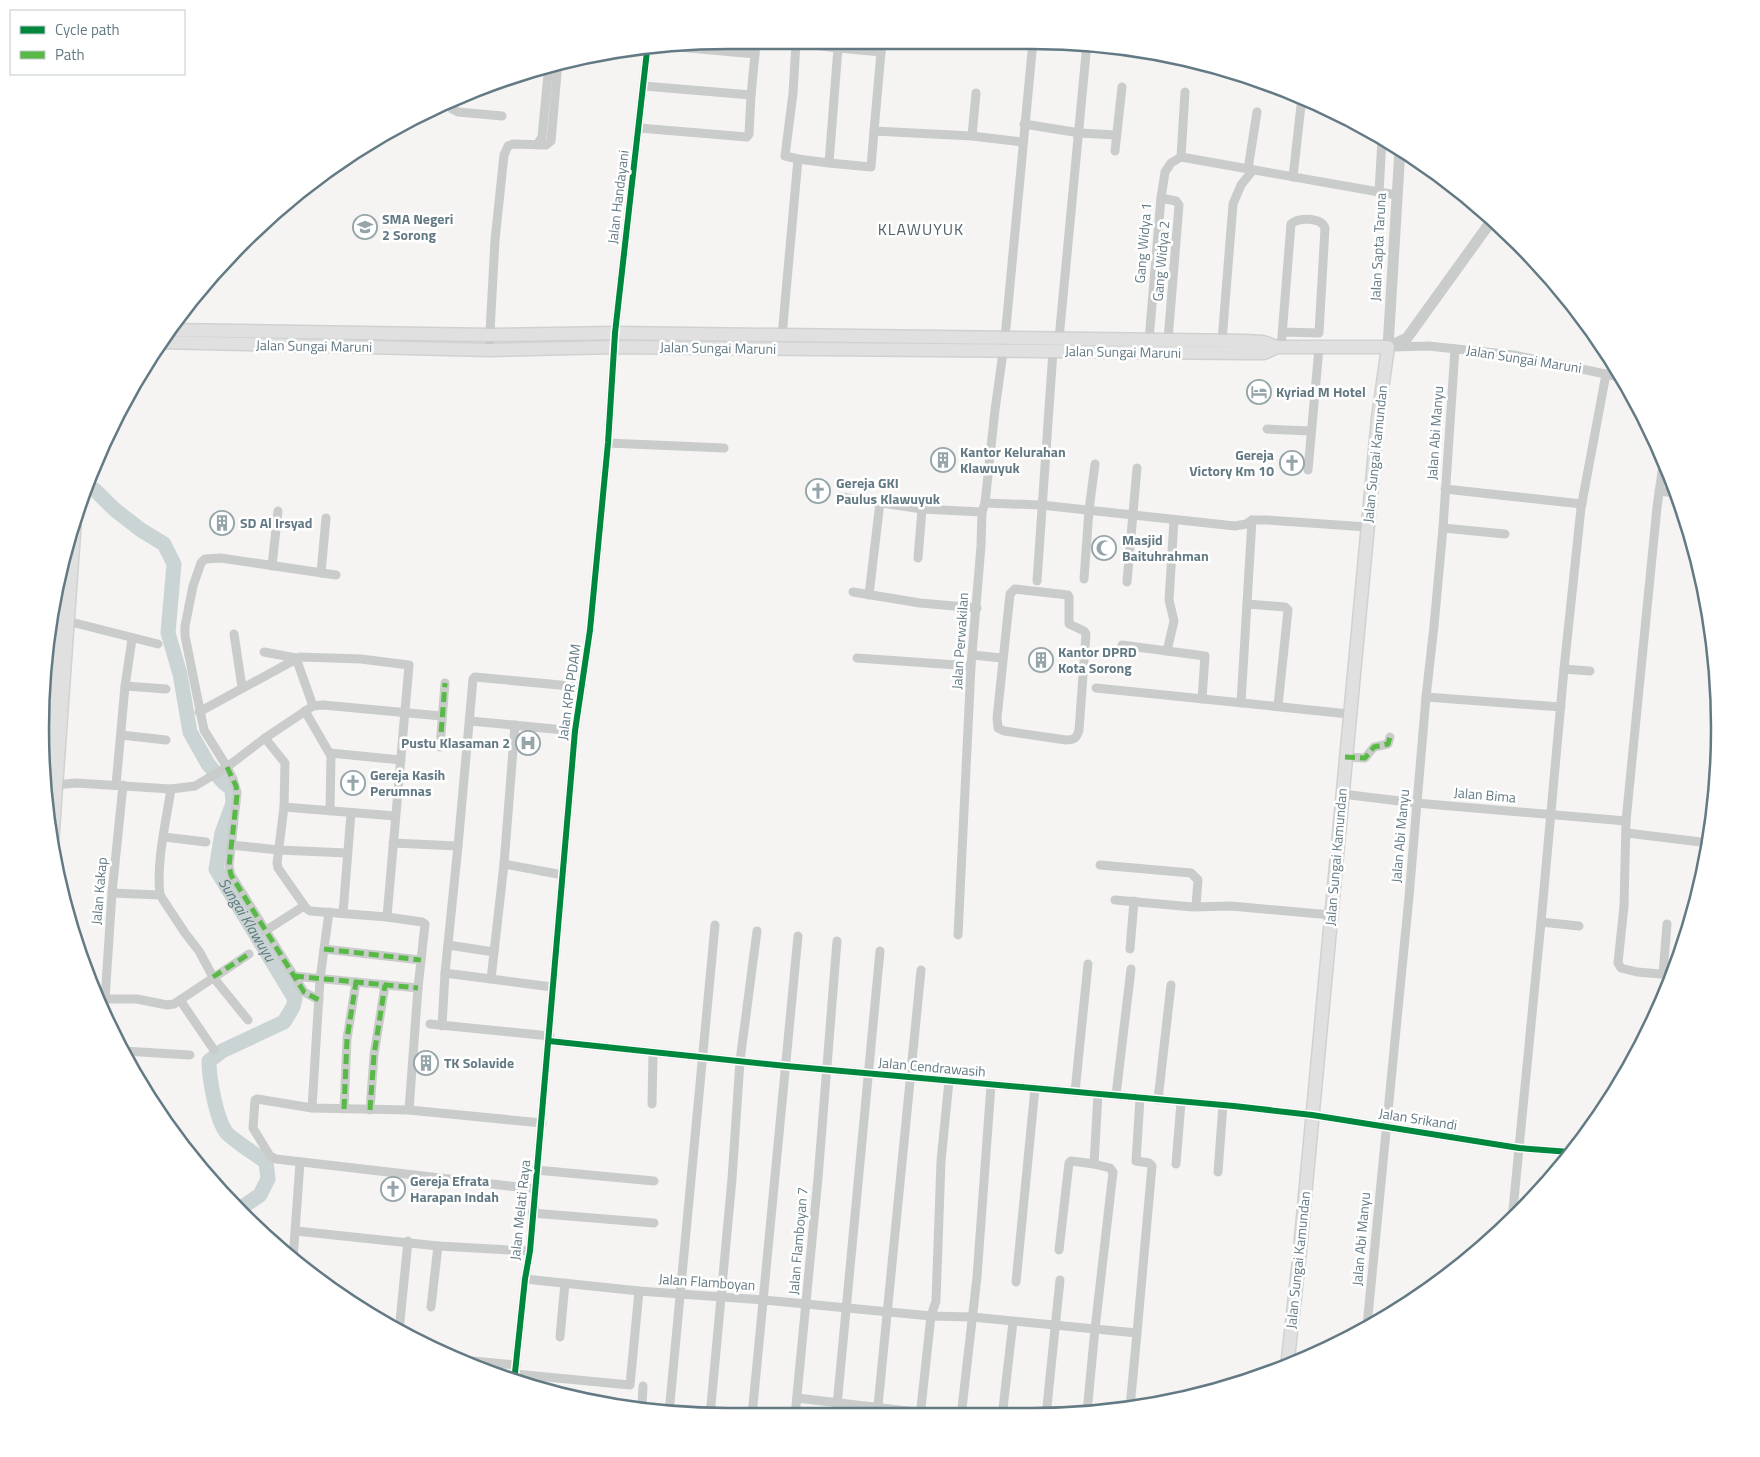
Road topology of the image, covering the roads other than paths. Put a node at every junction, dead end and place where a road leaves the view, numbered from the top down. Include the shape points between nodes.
1 (755, 49) edge
2 (796, 49) edge
3 (838, 49) edge
4 (865, 49) edge
5 (881, 49) edge
6 (1032, 49) edge
7 (706, 50) edge
8 (1086, 51) edge
9 (881, 52) junction
10 (647, 54) edge
11 (755, 54) junction
12 (557, 71) edge
13 (548, 73) edge
14 (644, 86) junction
15 (1122, 87) dead end
16 (1184, 92) dead end
17 (976, 93) dead end
18 (751, 95) junction
19 (1301, 104) edge
20 (451, 108) edge
21 (1257, 112) dead end
22 (502, 116) dead end
23 (1024, 124) junction
24 (639, 128) junction
25 (874, 131) junction
26 (1080, 133) junction
27 (1116, 135) junction
28 (972, 136) junction
29 (1023, 142) junction
30 (537, 145) junction
31 (1382, 146) edge
32 (1115, 151) dead end
33 (1182, 157) junction
34 (1399, 157) edge
35 (798, 159) junction
36 (829, 163) junction
37 (1250, 169) junction
38 (1292, 177) junction
39 (1379, 192) junction
40 (1396, 195) junction
41 (1161, 198) junction
42 (1488, 225) edge
43 (1156, 246) junction
44 (1175, 248) junction
45 (178, 330) edge
46 (1283, 332) junction
47 (615, 333) junction
48 (490, 335) junction
49 (782, 336) junction
50 (1059, 339) junction
51 (1149, 340) junction
52 (1168, 340) junction
53 (1222, 341) junction
54 (169, 342) edge
55 (1004, 344) junction
56 (615, 347) junction
57 (1388, 347) junction
58 (1279, 348) junction
59 (1319, 348) junction
60 (1455, 348) junction
61 (489, 350) junction
62 (1053, 351) junction
63 (1606, 374) junction
64 (1612, 375) edge
65 (1267, 428) dead end
66 (1311, 431) junction
67 (608, 442) junction
68 (724, 448) dead end
69 (1095, 464) dead end
70 (1137, 468) dead end
71 (1308, 470) dead end
72 (1662, 473) edge
73 (1445, 489) junction
74 (1659, 492) junction
75 (1669, 493) edge
76 (841, 498) dead end
77 (880, 502) junction
78 (985, 503) junction
79 (1582, 504) junction
80 (1041, 505) junction
81 (922, 509) junction
82 (1089, 510) junction
83 (278, 511) dead end
84 (982, 512) junction
85 (1132, 516) junction
86 (326, 518) dead end
87 (1174, 520) junction
88 (1252, 520) junction
89 (1367, 527) junction
90 (1443, 528) junction
91 (1505, 534) dead end
92 (918, 558) dead end
93 (272, 566) junction
94 (320, 573) junction
95 (336, 575) dead end
96 (1084, 579) dead end
97 (66, 580) edge
98 (1037, 581) dead end
99 (1128, 582) dead end
100 (853, 592) dead end
101 (869, 595) junction
102 (1247, 604) junction
103 (977, 608) junction
104 (61, 617) edge
105 (57, 630) edge
106 (234, 634) dead end
107 (132, 639) junction
108 (158, 644) dead end
109 (1122, 646) dead end
110 (1166, 651) junction
111 (264, 652) dead end
112 (972, 655) junction
113 (296, 658) junction
114 (857, 658) dead end
115 (1002, 658) junction
116 (972, 666) junction
117 (1564, 669) junction
118 (1590, 671) dead end
119 (445, 683) dead end
120 (125, 686) junction
121 (242, 687) junction
122 (580, 687) junction
123 (1096, 688) dead end
124 (166, 689) dead end
125 (1426, 697) junction
126 (1202, 699) junction
127 (1241, 703) junction
128 (1278, 706) junction
129 (309, 708) junction
130 (1561, 708) junction
131 (199, 712) junction
132 (405, 712) junction
133 (1349, 714) junction
134 (441, 716) junction
135 (470, 720) junction
136 (515, 725) junction
137 (575, 731) junction
138 (121, 735) junction
139 (1390, 737) dead end
140 (265, 738) junction
141 (166, 740) dead end
142 (440, 747) dead end
143 (330, 753) junction
144 (1345, 757) junction
145 (401, 760) junction
146 (50, 764) edge
147 (226, 768) junction
148 (119, 785) junction
149 (52, 787) edge
150 (171, 789) junction
151 (1342, 794) junction
152 (1416, 803) junction
153 (284, 807) junction
154 (330, 811) junction
155 (351, 813) junction
156 (1550, 815) junction
157 (395, 816) junction
158 (1626, 821) junction
159 (1627, 833) junction
160 (164, 837) junction
161 (206, 842) dead end
162 (1701, 842) edge
163 (393, 843) junction
164 (231, 845) junction
165 (458, 846) junction
166 (279, 850) junction
167 (347, 853) junction
168 (504, 864) junction
169 (1100, 865) dead end
170 (562, 875) junction
171 (112, 893) junction
172 (160, 895) junction
173 (1115, 900) dead end
174 (1134, 901) junction
175 (304, 906) junction
176 (1196, 906) junction
177 (329, 912) junction
178 (343, 913) junction
179 (1331, 915) junction
180 (387, 917) junction
181 (1541, 922) junction
182 (1667, 924) dead end
183 (715, 926) dead end
184 (1579, 926) dead end
185 (756, 930) dead end
186 (265, 931) junction
187 (958, 935) dead end
188 (798, 936) dead end
189 (837, 941) dead end
190 (448, 945) junction
191 (1130, 948) dead end
192 (324, 949) junction
193 (880, 951) dead end
194 (494, 952) junction
195 (249, 954) dead end
196 (421, 960) junction
197 (1088, 964) dead end
198 (1668, 967) edge
199 (1131, 969) dead end
200 (921, 970) dead end
201 (445, 973) junction
202 (1665, 975) edge
203 (294, 976) junction
204 (214, 977) junction
205 (491, 978) junction
206 (320, 979) junction
207 (356, 982) junction
208 (385, 985) junction
209 (1171, 985) dead end
210 (552, 987) junction
211 (418, 988) junction
212 (100, 989) edge
213 (105, 999) edge
214 (180, 1000) junction
215 (319, 1000) junction
216 (248, 1020) dead end
217 (430, 1024) dead end
218 (442, 1026) junction
219 (549, 1038) junction
220 (214, 1050) dead end
221 (131, 1051) edge
222 (653, 1053) junction
223 (190, 1055) dead end
224 (702, 1057) junction
225 (740, 1061) junction
226 (786, 1066) junction
227 (827, 1069) junction
228 (867, 1073) junction
229 (909, 1077) junction
230 (949, 1081) junction
231 (991, 1085) junction
232 (1035, 1088) junction
233 (1075, 1092) junction
234 (1098, 1094) junction
235 (1116, 1095) junction
236 (1140, 1099) junction
237 (1158, 1100) junction
238 (1181, 1102) junction
239 (652, 1104) dead end
240 (1223, 1105) junction
241 (312, 1108) junction
242 (344, 1109) junction
243 (370, 1110) junction
244 (409, 1110) junction
245 (1312, 1115) junction
246 (542, 1123) junction
247 (1386, 1127) junction
248 (1519, 1148) junction
249 (1563, 1151) edge
250 (300, 1162) junction
251 (1094, 1164) junction
252 (1176, 1164) dead end
253 (536, 1170) junction
254 (1218, 1172) dead end
255 (654, 1181) dead end
256 (535, 1189) junction
257 (1513, 1208) edge
258 (532, 1213) junction
259 (654, 1224) dead end
260 (296, 1231) junction
261 (408, 1242) junction
262 (438, 1246) junction
263 (1059, 1250) dead end
264 (294, 1251) edge
265 (530, 1251) junction
266 (525, 1279) junction
267 (1060, 1280) dead end
268 (565, 1282) junction
269 (1016, 1282) dead end
270 (639, 1290) junction
271 (680, 1294) junction
272 (722, 1297) junction
273 (764, 1300) junction
274 (806, 1305) junction
275 (431, 1307) dead end
276 (846, 1309) junction
277 (888, 1312) junction
278 (931, 1316) junction
279 (972, 1317) junction
280 (1368, 1319) edge
281 (1013, 1322) junction
282 (400, 1323) edge
283 (1054, 1326) junction
284 (1095, 1329) junction
285 (1137, 1333) junction
286 (560, 1338) dead end
287 (1288, 1358) edge
288 (515, 1374) edge
289 (517, 1374) edge
290 (643, 1386) dead end
291 (797, 1398) junction
292 (1131, 1400) edge
293 (642, 1402) edge
294 (837, 1402) junction
295 (670, 1405) edge
296 (1088, 1406) edge
297 (711, 1408) edge
298 (753, 1408) edge
299 (796, 1408) edge
300 (837, 1408) edge
301 (862, 1408) edge
302 (878, 1408) edge
303 (921, 1408) edge
304 (961, 1408) edge
305 (1003, 1408) edge
306 (1047, 1408) edge

1 - 11 street
2 - 35 street via 785,154
3 - 36 street
4 - 9 street
5 - 9 street
6 - 23 street, Jalan Perwakilan
7 - 11 street
8 - 26 street
9 - 25 street
10 - 14 street, Jalan Handayani
11 - 18 street
12 - 30 street via 551,138 549,144
13 - 30 street via 542,137
14 - 18 street
14 - 24 street, Jalan Handayani
15 - 27 street
16 - 33 street
17 - 28 street
18 - 24 street via 747,137
19 - 38 street
20 - 22 street via 458,112
21 - 37 street
23 - 26 street
23 - 29 street, Jalan Perwakilan
24 - 47 street, Jalan Handayani
25 - 28 street
25 - 36 street via 871,167
26 - 27 street
26 - 50 street
27 - 32 street
28 - 29 street
29 - 55 street, Jalan Perwakilan
30 - 48 street via 513,144 508,146 504,155
31 - 39 street
33 - 37 street
33 - 41 street, Gang Widya 1 via 1167,169
34 - 40 street, Jalan Sapta Taruna
35 - 36 street
35 - 49 street
37 - 38 street
37 - 53 street via 1233,204
38 - 39 street
39 - 40 street
40 - 57 street, Jalan Sapta Taruna
41 - 43 street, Gang Widya 1
41 - 44 street, Gang Widya 2 via 1179,203
42 - 57 street via 1412,332 1401,342
43 - 44 street
43 - 51 street, Gang Widya 1
44 - 52 street, Gang Widya 2
45 - 48 main road, Jalan Sungai Maruni
46 - 46 street via 1318,333 1325,228 1319,221 1297,220 1291,224
46 - 58 street
47 - 48 main road, Jalan Sungai Maruni
47 - 49 main road, Jalan Sungai Maruni
47 - 56 street, Jalan Handayani
48 - 61 street
49 - 55 main road, Jalan Sungai Maruni
50 - 51 main road, Jalan Sungai Maruni
50 - 55 main road, Jalan Sungai Maruni
51 - 52 main road, Jalan Sungai Maruni
52 - 53 main road, Jalan Sungai Maruni
53 - 58 main road, Jalan Sungai Maruni via 1264,342
54 - 61 main road, Jalan Sungai Maruni
55 - 56 main road, Jalan Sungai Maruni
55 - 62 main road, Jalan Sungai Maruni
55 - 78 street, Jalan Perwakilan
56 - 61 main road, Jalan Sungai Maruni
56 - 67 street, Jalan KPR PDAM
57 - 59 main road, Jalan Sungai Maruni
57 - 60 street, Jalan Sungai Maruni
57 - 89 main road, Jalan Sungai Kamundan
58 - 59 main road, Jalan Sungai Maruni
58 - 62 main road, Jalan Sungai Maruni via 1264,353
59 - 66 street
60 - 63 street, Jalan Sungai Maruni via 1531,358
60 - 73 street, Jalan Abi Manyu
62 - 80 street
63 - 64 street, Jalan Sungai Maruni
63 - 79 street
65 - 66 street
66 - 71 street
67 - 68 street
67 - 122 street, Jalan KPR PDAM via 590,630
69 - 82 street
70 - 85 street
72 - 74 street
73 - 79 street
73 - 90 street, Jalan Abi Manyu
74 - 75 street
74 - 158 street
76 - 77 street
77 - 81 street
77 - 101 street
78 - 80 street
78 - 84 street, Jalan Perwakilan
79 - 117 street
80 - 82 street
80 - 98 street
81 - 84 street
81 - 92 street
82 - 85 street
82 - 96 street
83 - 93 street
84 - 103 street, Jalan Perwakilan
85 - 87 street
85 - 99 street
86 - 94 street
87 - 88 street via 1235,526
87 - 110 street via 1169,600 1174,621
88 - 89 street
88 - 102 street
89 - 133 main road, Jalan Sungai Kamundan
90 - 91 street
90 - 125 street, Jalan Abi Manyu
93 - 94 street
93 - 131 street via 214,558 202,563 190,595 184,633
94 - 95 street
97 - 104 highway
100 - 101 street
101 - 103 street
102 - 127 street
102 - 128 street via 1285,607 1288,610
103 - 112 street, Jalan Perwakilan
104 - 105 highway
104 - 107 street
104 - 146 highway
106 - 121 street
107 - 108 street
107 - 120 street, Jalan Kakap
109 - 110 street
110 - 126 street via 1206,657
111 - 113 street
112 - 115 street
112 - 116 street, Jalan Perwakilan
113 - 121 street
113 - 129 street
113 - 132 street via 409,664
114 - 116 street
115 - 115 street via 1011,592 1018,589 1068,595 1069,624 1084,630 1086,635 1076,738 1066,740 998,728
116 - 187 street, Jalan Perwakilan
117 - 118 street
117 - 130 street
119 - 134 street
120 - 124 street
120 - 138 street, Jalan Kakap
121 - 131 street
122 - 135 street via 478,676 474,679
122 - 137 street, Jalan KPR PDAM
123 - 126 street
125 - 130 street
125 - 152 street, Jalan Abi Manyu
126 - 127 street
127 - 128 street
128 - 133 street
129 - 132 street
129 - 140 street
129 - 143 street
130 - 156 street
131 - 147 street via 206,735
132 - 134 street
132 - 145 street
133 - 144 main road, Jalan Sungai Kamundan
134 - 142 street
135 - 136 street
135 - 165 street
136 - 137 street
136 - 168 street
137 - 170 street, Jalan KPR PDAM
138 - 141 street
138 - 148 street, Jalan Kakap
139 - 144 street via 1388,744 1372,749 1365,758
140 - 147 street
140 - 153 street via 285,763
143 - 145 street
143 - 154 street
144 - 151 main road, Jalan Sungai Kamundan
145 - 157 street
147 - 150 street via 201,784
147 - 164 street via 237,792
148 - 149 street via 76,783
148 - 150 street
148 - 171 street, Jalan Kakap
150 - 160 street
151 - 152 street, Jalan Bima
151 - 179 main road, Jalan Sungai Kamundan
152 - 156 street, Jalan Bima
152 - 247 street, Jalan Abi Manyu
153 - 154 street
153 - 166 street
154 - 155 street
155 - 157 street
155 - 167 street
156 - 158 street, Jalan Bima
156 - 181 street
157 - 163 street
158 - 159 street
159 - 162 street
159 - 202 street via 1618,963 1628,970
160 - 161 street
160 - 172 street
163 - 165 street
163 - 180 street
164 - 166 street
164 - 186 street via 231,875
165 - 190 street
166 - 167 street
166 - 175 street via 277,863 280,873
167 - 178 street
168 - 170 street
168 - 194 street
169 - 176 street via 1191,873 1198,880
170 - 210 street, Jalan KPR PDAM
171 - 172 street
171 - 212 street, Jalan Kakap
172 - 204 street
173 - 174 street
174 - 176 street
174 - 191 street
175 - 177 street via 310,911
175 - 186 street
176 - 179 street
177 - 178 street
177 - 192 street
178 - 180 street
179 - 245 main road, Jalan Sungai Kamundan
180 - 196 street via 425,923
181 - 184 street
181 - 248 street
182 - 198 street
183 - 224 street
185 - 225 street
186 - 203 street
188 - 226 street
189 - 227 street, Jalan Flamboyan 7
190 - 194 street
190 - 201 street
192 - 196 street
192 - 206 street
193 - 228 street
194 - 205 street
195 - 204 street
196 - 211 street
197 - 233 street
199 - 235 street
200 - 229 street
201 - 205 street
201 - 218 street
203 - 206 street
203 - 215 street via 304,992
204 - 214 street
204 - 216 street
205 - 210 street
206 - 207 street
206 - 215 street
207 - 208 street
207 - 242 street via 347,1039
208 - 211 street
208 - 243 street via 374,1055
209 - 237 street
210 - 219 street, Jalan KPR PDAM
211 - 244 street
213 - 214 street via 167,1005
214 - 220 street
215 - 241 street
217 - 218 street, Jalan Cendrawasih
218 - 219 street, Jalan Cendrawasih
219 - 222 street, Jalan Cendrawasih
219 - 246 street, Jalan Melati Raya
221 - 223 street
222 - 224 street, Jalan Cendrawasih
222 - 239 street
224 - 225 street, Jalan Cendrawasih
224 - 271 street
225 - 226 street, Jalan Cendrawasih
225 - 272 street
226 - 227 street, Jalan Cendrawasih
226 - 273 street
227 - 228 street, Jalan Cendrawasih
227 - 274 street, Jalan Flamboyan 7
228 - 229 street, Jalan Cendrawasih
228 - 276 street
229 - 230 street, Jalan Cendrawasih
229 - 277 street
230 - 231 street, Jalan Cendrawasih
230 - 278 street via 941,1161 936,1291
231 - 232 street, Jalan Cendrawasih
231 - 279 street
232 - 233 street, Jalan Cendrawasih
232 - 269 street
233 - 234 street, Jalan Cendrawasih
234 - 235 street, Jalan Cendrawasih
234 - 251 street
235 - 236 street, Jalan Cendrawasih
236 - 237 street, Jalan Cendrawasih
236 - 285 street via 1136,1161 1152,1166
237 - 238 street, Jalan Cendrawasih
238 - 240 street, Jalan Cendrawasih
238 - 252 street
240 - 245 street, Jalan Cendrawasih
240 - 254 street
241 - 242 street
241 - 250 street via 255,1101 253,1128 270,1156
242 - 243 street
243 - 244 street
244 - 246 street
245 - 247 street, Jalan Srikandi
245 - 287 main road, Jalan Sungai Kamundan
246 - 253 street, Jalan Melati Raya
247 - 248 street, Jalan Srikandi
247 - 280 street, Jalan Abi Manyu
248 - 249 street, Jalan Srikandi
248 - 257 street
250 - 256 street
250 - 260 street
251 - 263 street via 1069,1163
251 - 284 street via 1110,1168 1113,1172
253 - 255 street
253 - 256 street, Jalan Melati Raya
256 - 258 street, Jalan Melati Raya
258 - 259 street
258 - 265 street, Jalan Melati Raya
260 - 261 street
260 - 264 street
261 - 262 street
261 - 282 street
262 - 265 street
262 - 275 street
265 - 266 street, Jalan Melati Raya
266 - 268 street, Jalan Flamboyan
266 - 288 street, Jalan Melati Raya
267 - 283 street
268 - 270 street, Jalan Flamboyan
268 - 286 street
270 - 271 street, Jalan Flamboyan
270 - 289 street via 630,1385
271 - 272 street, Jalan Flamboyan
271 - 295 street
272 - 273 street, Jalan Flamboyan
272 - 297 street
273 - 274 street, Jalan Flamboyan
273 - 298 street
274 - 276 street, Jalan Flamboyan
274 - 291 street, Jalan Flamboyan 7
276 - 277 street, Jalan Flamboyan
276 - 294 street
277 - 278 street, Jalan Flamboyan
277 - 302 street
278 - 279 street, Jalan Flamboyan
278 - 303 street
279 - 281 street, Jalan Flamboyan
279 - 304 street
281 - 283 street, Jalan Flamboyan
281 - 305 street
283 - 284 street, Jalan Flamboyan
283 - 306 street
284 - 285 street, Jalan Flamboyan
284 - 296 street
285 - 292 street
290 - 293 street
291 - 294 street
291 - 299 street, Jalan Flamboyan 7
294 - 300 street
294 - 301 street

